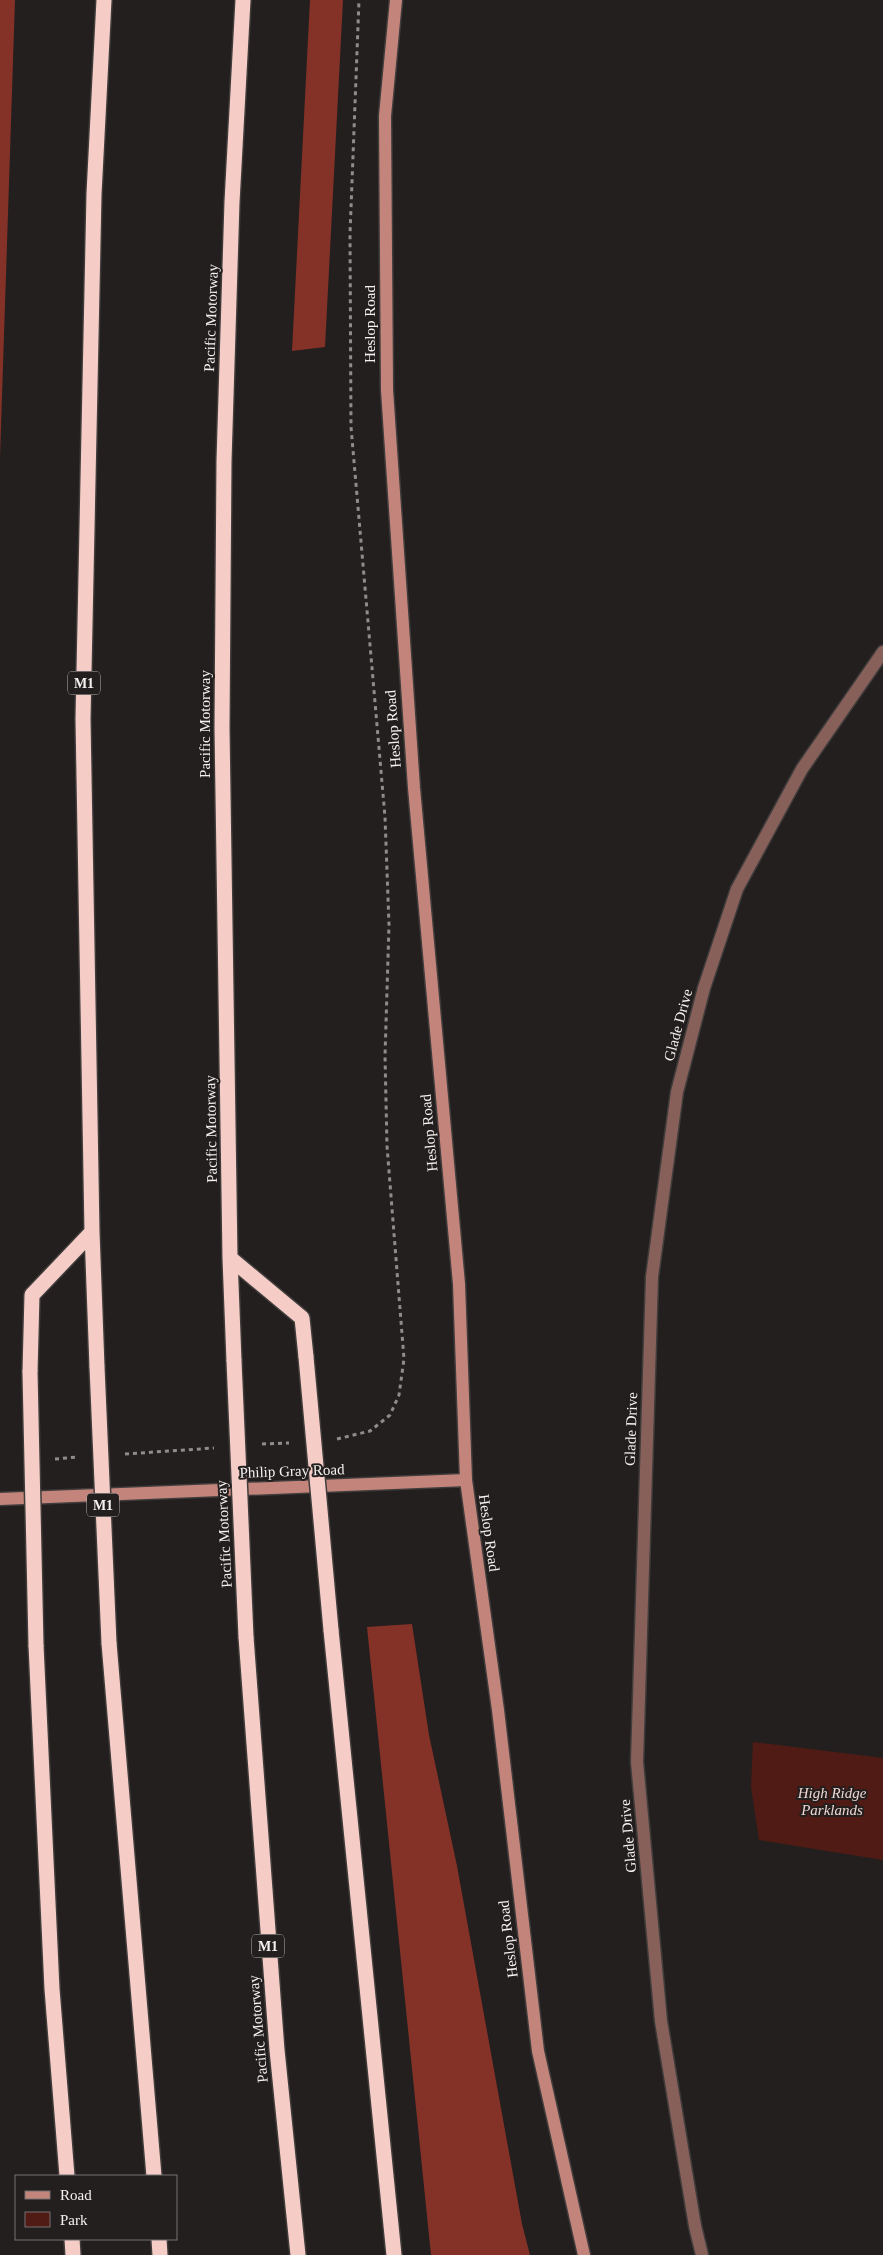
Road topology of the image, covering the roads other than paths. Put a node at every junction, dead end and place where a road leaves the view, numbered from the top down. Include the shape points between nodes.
1 (104, 0) edge
2 (243, 0) edge
3 (396, 0) edge
4 (883, 652) edge
5 (92, 1232) junction
6 (230, 1258) junction
7 (466, 1480) junction
8 (0, 1499) edge
9 (67, 2175) edge
10 (154, 2175) edge
11 (72, 2240) edge
12 (159, 2240) edge
13 (73, 2255) edge
14 (160, 2255) edge
15 (298, 2255) edge
16 (394, 2255) edge
17 (584, 2255) edge
18 (702, 2255) edge

1 - 5 highway, M1 via 94,194 83,719
2 - 6 highway, Pacific Motorway / M1 via 232,202 224,461 222,728
3 - 7 street, Heslop Road via 385,116 387,390 414,788 459,1284
4 - 18 street, Glade Drive via 802,769 738,889 704,988 677,1092 652,1277 637,1762 661,2021
5 - 9 highway, bridge via 32,1295 30,1372 36,1645 52,1989
5 - 10 highway, M1, bridge via 109,1643
6 - 15 highway, Pacific Motorway / M1, bridge via 246,1637 276,2050
6 - 16 highway, bridge via 302,1318
7 - 8 street, Philip Gray Road
7 - 17 street, Heslop Road via 498,1710 538,2051
11 - 13 highway
12 - 14 highway

